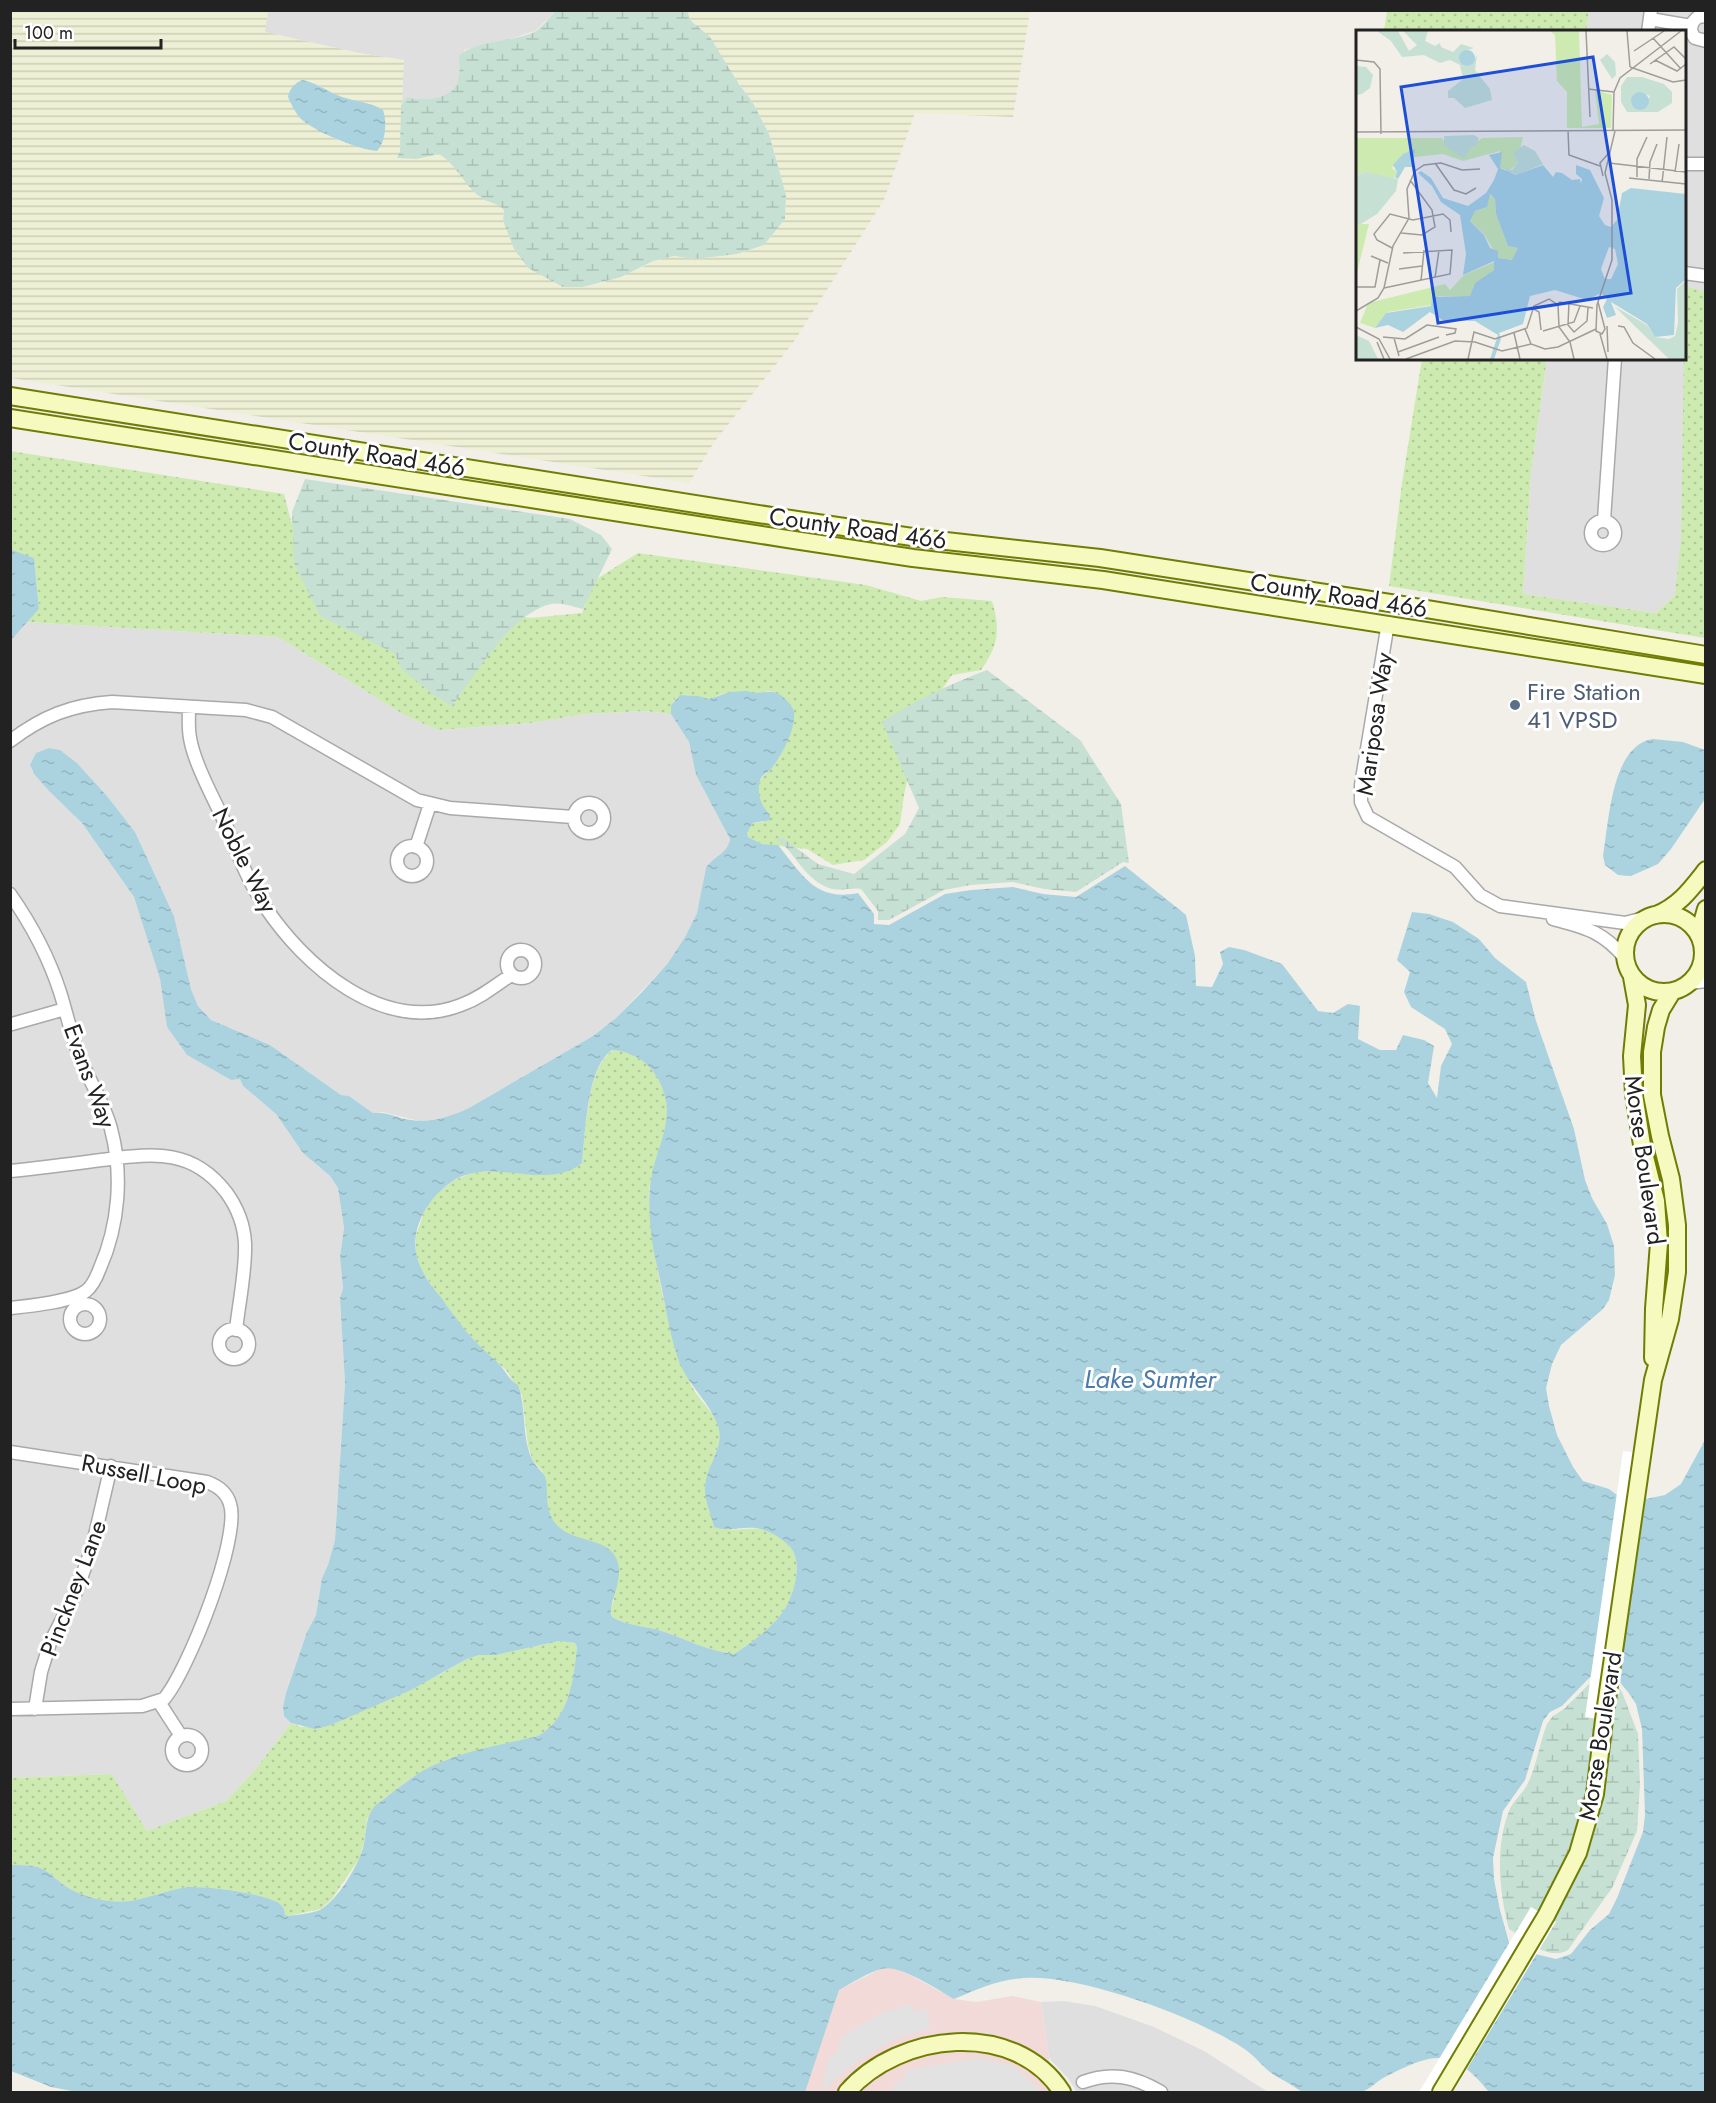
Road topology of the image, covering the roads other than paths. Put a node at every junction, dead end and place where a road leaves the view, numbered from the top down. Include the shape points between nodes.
1 (1706, 16) edge
2 (1650, 20) edge
3 (1691, 27) junction
4 (1706, 41) edge
5 (1686, 164) edge
6 (1706, 164) edge
7 (1686, 273) edge
8 (1706, 276) edge
9 (1615, 360) edge
10 (10, 396) edge
11 (10, 418) edge
12 (1604, 520) dead end
13 (1390, 603) junction
14 (1388, 623) junction
15 (1706, 655) edge
16 (1706, 675) edge
17 (189, 706) junction
18 (10, 741) edge
19 (430, 804) junction
20 (573, 817) dead end
21 (416, 847) dead end
22 (1706, 870) edge
23 (10, 894) edge
24 (1706, 909) edge
25 (1526, 911) junction
26 (1652, 916) junction
27 (1702, 942) edge
28 (1625, 958) junction
29 (511, 975) dead end
30 (1632, 977) junction
31 (1698, 982) edge
32 (1672, 992) junction
33 (65, 1009) junction
34 (11, 1027) edge
35 (115, 1158) junction
36 (10, 1171) edge
37 (10, 1308) edge
38 (236, 1329) dead end
39 (1653, 1380) junction
40 (10, 1452) edge
41 (111, 1466) junction
42 (159, 1702) junction
43 (10, 1709) edge
44 (35, 1709) junction
45 (181, 1736) dead end
46 (1083, 2082) dead end
47 (847, 2092) edge
48 (1062, 2092) edge
49 (1161, 2092) edge
50 (1441, 2092) edge

1 - 3 street via 1694,20
2 - 3 street
3 - 4 street via 1695,38
5 - 6 street
7 - 8 street
9 - 12 street
10 - 13 main road, County Road 466 via 797,520 1100,558
11 - 14 main road, County Road 466 via 804,542 1103,579
13 - 14 main road
13 - 15 main road, County Road 466
14 - 16 main road, County Road 466
14 - 25 street, Mariposa Way via 1361,785 1364,809 1368,817 1455,867 1489,901
17 - 18 street via 112,702 77,706 44,719
17 - 19 street via 246,710 272,717 402,793
17 - 29 street, Noble Way via 192,747 254,889 287,935 322,969 376,1003 420,1013 466,1003
19 - 20 street
19 - 21 street
22 - 26 main road via 1679,903
23 - 33 street, Evans Way via 41,946
24 - 27 main road
25 - 26 street, Mariposa Way via 1625,923
25 - 28 street, Mariposa Way via 1595,931
26 - 27 main road via 1679,917 1689,923
26 - 28 main road via 1630,934
27 - 31 main road via 1704,956
28 - 30 main road
30 - 32 main road via 1650,990
30 - 39 main road, Morse Boulevard via 1637,1005 1632,1056 1634,1095 1656,1201 1659,1243
31 - 32 main road
32 - 39 main road, Morse Boulevard via 1656,1027 1652,1095 1671,1179 1677,1225 1677,1272 1670,1319
33 - 34 street
33 - 35 street, Evans Way via 77,1050 111,1129
35 - 36 street
35 - 37 street, Evans Way via 117,1190 110,1242 86,1292 79,1300
35 - 38 street via 146,1154 174,1157 212,1177 231,1199 241,1220 245,1244
39 - 50 main road, Morse Boulevard via 1595,1794 1578,1853 1546,1916
40 - 41 street, Russell Loop
41 - 42 street, Russell Loop via 207,1482 223,1492 230,1504 228,1540 200,1632 170,1693
41 - 44 street, Pinckney Lane via 92,1548 76,1592 50,1643
42 - 44 street via 142,1706
42 - 45 street
43 - 44 street
46 - 49 street via 1119,2075
47 - 48 main road via 892,2058 916,2048 965,2042 1014,2052 1048,2074

